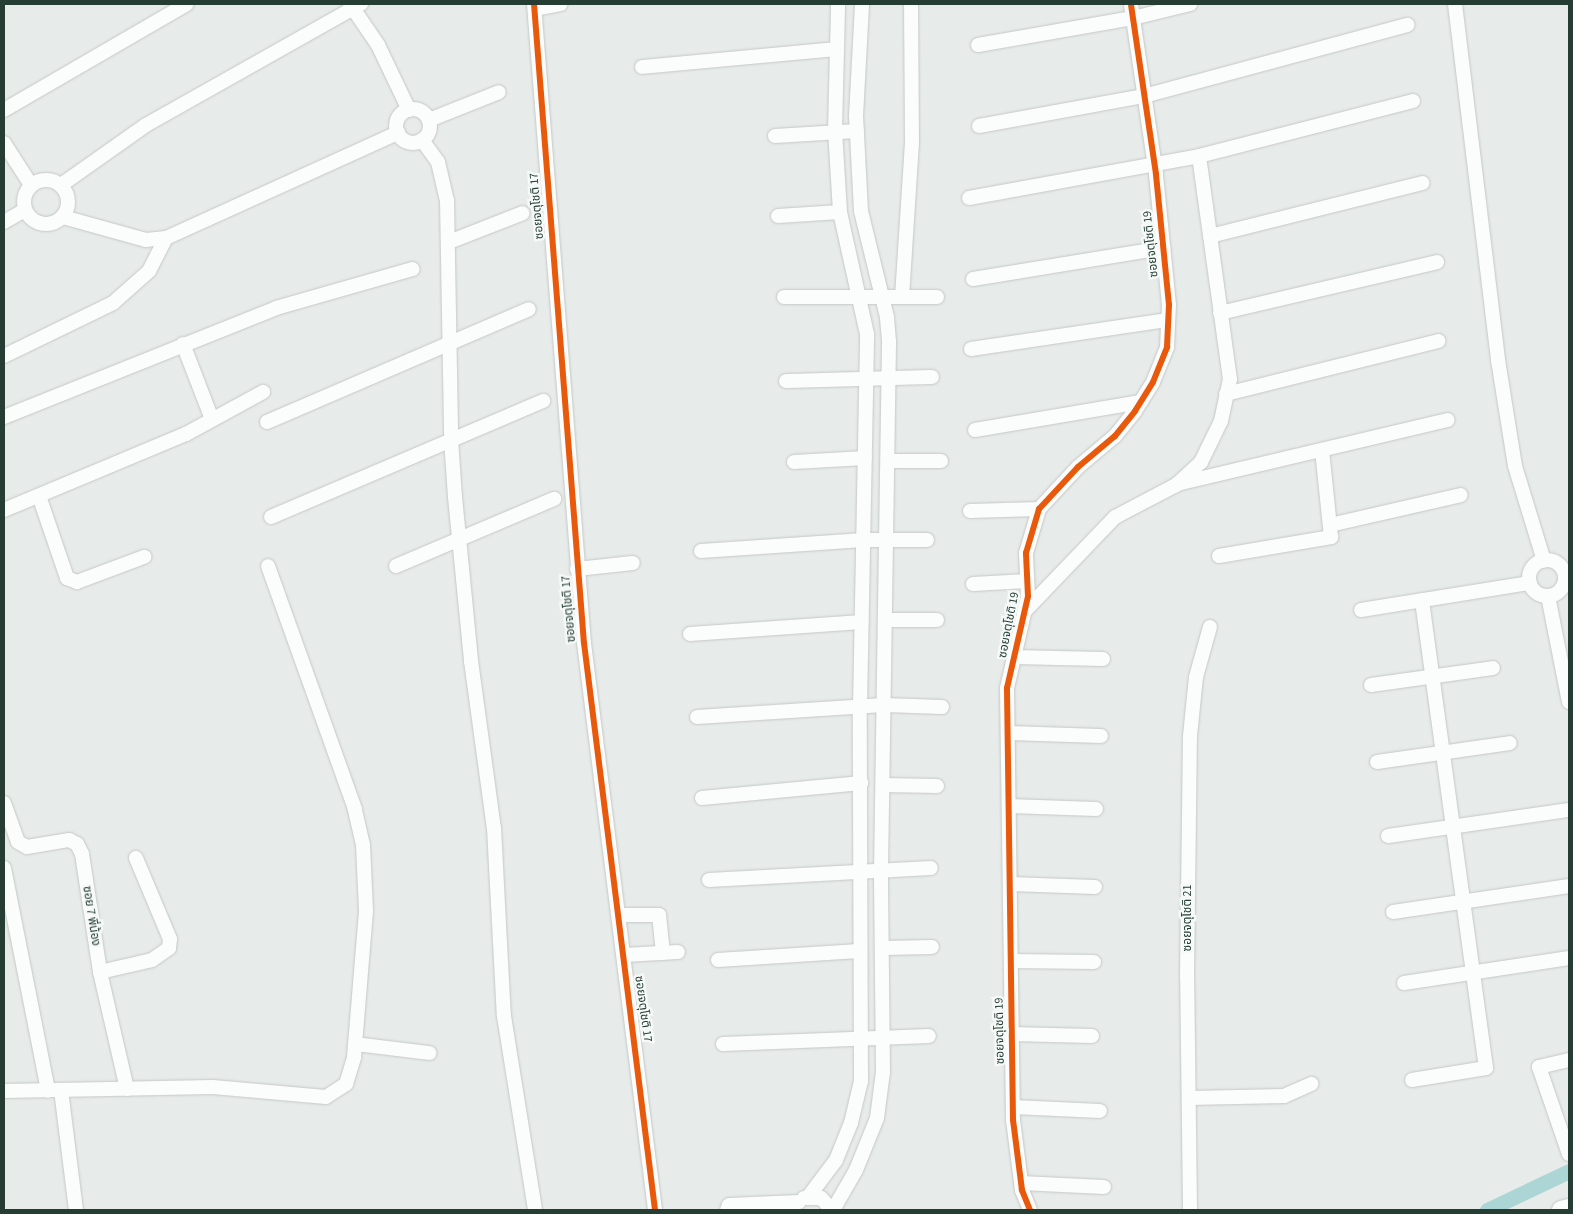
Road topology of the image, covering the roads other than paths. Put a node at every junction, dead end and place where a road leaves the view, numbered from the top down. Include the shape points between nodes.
1 (187, 4) edge
2 (561, 4) edge
3 (838, 4) edge
4 (862, 4) edge
5 (911, 4) edge
6 (1131, 4) edge
7 (1190, 4) edge
8 (1455, 4) edge
9 (355, 5) edge
10 (535, 6) edge
11 (1133, 18) junction
12 (1408, 25) dead end
13 (978, 45) dead end
14 (835, 49) junction
15 (642, 68) dead end
16 (499, 92) dead end
17 (1144, 96) junction
18 (1413, 101) dead end
19 (4, 110) edge
20 (409, 110) junction
21 (429, 120) junction
22 (979, 126) dead end
23 (857, 130) junction
24 (835, 131) junction
25 (398, 133) junction
26 (775, 136) dead end
27 (422, 140) junction
28 (4, 143) edge
29 (1198, 156) junction
30 (1154, 166) junction
31 (1423, 183) dead end
32 (31, 185) junction
33 (61, 186) junction
34 (970, 198) dead end
35 (25, 210) junction
36 (840, 212) junction
37 (523, 213) dead end
38 (778, 216) dead end
39 (63, 217) junction
40 (4, 222) edge
41 (1210, 236) junction
42 (166, 238) junction
43 (449, 242) junction
44 (1163, 248) junction
45 (1437, 262) dead end
46 (413, 269) dead end
47 (973, 279) dead end
48 (881, 295) junction
49 (858, 296) junction
50 (784, 297) dead end
51 (902, 297) junction
52 (937, 297) dead end
53 (529, 309) dead end
54 (1220, 313) junction
55 (1168, 320) junction
56 (1438, 341) dead end
57 (449, 343) junction
58 (183, 344) junction
59 (971, 349) dead end
60 (4, 356) edge
61 (864, 376) junction
62 (887, 377) junction
63 (932, 377) dead end
64 (786, 381) dead end
65 (263, 392) dead end
66 (1226, 394) junction
67 (543, 401) dead end
68 (1141, 402) junction
69 (4, 417) edge
70 (212, 419) junction
71 (1448, 420) dead end
72 (267, 422) dead end
73 (975, 430) dead end
74 (451, 439) junction
75 (1322, 450) junction
76 (865, 458) junction
77 (888, 461) junction
78 (940, 461) dead end
79 (794, 462) dead end
80 (1176, 485) junction
81 (1461, 495) dead end
82 (39, 496) junction
83 (554, 500) dead end
84 (1039, 509) junction
85 (4, 510) edge
86 (970, 511) dead end
87 (271, 517) dead end
88 (1330, 525) junction
89 (460, 538) junction
90 (887, 539) junction
91 (864, 540) junction
92 (927, 540) dead end
93 (701, 551) dead end
94 (144, 556) dead end
95 (1219, 556) dead end
96 (1544, 561) junction
97 (633, 563) dead end
98 (268, 566) dead end
99 (396, 566) dead end
100 (577, 570) junction
101 (1027, 581) junction
102 (1530, 583) junction
103 (973, 584) dead end
104 (1548, 596) junction
105 (1422, 600) junction
106 (1361, 610) dead end
107 (1024, 612) junction
108 (887, 620) junction
109 (937, 620) dead end
110 (862, 622) junction
111 (1210, 627) dead end
112 (690, 634) dead end
113 (1014, 657) junction
114 (1565, 657) edge
115 (1102, 659) dead end
116 (1493, 668) dead end
117 (1432, 676) junction
118 (1372, 684) dead end
119 (1569, 702) edge
120 (884, 704) junction
121 (860, 706) junction
122 (942, 707) dead end
123 (698, 717) dead end
124 (1008, 733) junction
125 (1101, 736) dead end
126 (1510, 743) dead end
127 (1443, 753) junction
128 (1378, 762) dead end
129 (861, 783) junction
130 (883, 785) junction
131 (937, 786) dead end
132 (702, 798) dead end
133 (4, 803) edge
134 (1009, 806) junction
135 (1096, 808) dead end
136 (1569, 810) edge
137 (1453, 827) junction
138 (1388, 836) dead end
139 (136, 858) dead end
140 (4, 868) edge
141 (931, 868) dead end
142 (881, 870) junction
143 (861, 871) junction
144 (709, 880) dead end
145 (1010, 884) junction
146 (1569, 886) edge
147 (1095, 887) dead end
148 (1463, 902) junction
149 (1393, 912) dead end
150 (620, 915) junction
151 (932, 947) dead end
152 (882, 948) junction
153 (858, 951) junction
154 (678, 952) dead end
155 (663, 953) junction
156 (624, 955) junction
157 (1569, 958) edge
158 (718, 960) dead end
159 (1011, 960) junction
160 (1094, 962) dead end
161 (100, 972) junction
162 (1473, 973) junction
163 (1404, 983) dead end
164 (1011, 1034) junction
165 (929, 1036) dead end
166 (1092, 1036) dead end
167 (860, 1037) junction
168 (883, 1039) junction
169 (355, 1044) junction
170 (723, 1044) dead end
171 (429, 1053) dead end
172 (1569, 1060) edge
173 (1412, 1080) dead end
174 (1311, 1084) dead end
175 (127, 1089) junction
176 (54, 1090) junction
177 (4, 1091) edge
178 (1190, 1098) junction
179 (1013, 1107) junction
180 (1100, 1111) dead end
181 (1566, 1147) edge
182 (1021, 1183) junction
183 (1104, 1187) dead end
184 (801, 1203) edge
185 (1569, 1208) edge
186 (76, 1210) edge
187 (534, 1210) edge
188 (656, 1210) edge
189 (727, 1210) edge
190 (833, 1210) edge
191 (1030, 1210) edge
192 (1190, 1210) edge
193 (1561, 1210) edge

1 - 19 street
2 - 10 street
3 - 14 street
4 - 23 street
5 - 51 street via 912,143
6 - 11 street, ซอยจตุโชติ 19
7 - 11 street
8 - 96 street via 1498,360 1515,466
9 - 20 street
9 - 33 street via 146,126
10 - 100 street, ซอยจตุโชติ 17
11 - 13 street
11 - 17 street, ซอยจตุโชติ 19
12 - 17 street
14 - 15 street
14 - 24 street
16 - 21 street
17 - 22 street
17 - 30 street, ซอยจตุโชติ 19
18 - 29 street
20 - 21 street via 421,111
20 - 25 street via 397,122
21 - 27 street via 429,131
23 - 24 street
23 - 48 street via 862,211
24 - 26 street
24 - 36 street
25 - 27 street via 406,141
25 - 42 street
27 - 43 street via 438,162 444,180
28 - 32 street
29 - 30 street
29 - 41 street
30 - 34 street
30 - 44 street, ซอยจตุโชติ 19
31 - 41 street
32 - 33 street via 43,180
32 - 35 street via 24,197
33 - 39 street via 68,197
35 - 39 street via 29,217 42,224 57,222
35 - 40 street
36 - 38 street
36 - 49 street
37 - 43 street
39 - 42 street via 146,240
41 - 54 street
42 - 60 street via 148,271 113,302
43 - 57 street
44 - 47 street
44 - 55 street, ซอยจตุโชติ 19
45 - 54 street
46 - 58 street via 276,308
48 - 49 street
48 - 51 street
48 - 62 street via 888,333
49 - 50 street
49 - 61 street via 867,334
51 - 52 street
53 - 57 street
54 - 66 street via 1230,379
55 - 59 street
55 - 68 street, ซอยจตุโชติ 19 via 1167,347
56 - 66 street
57 - 72 street
57 - 74 street
58 - 69 street
58 - 70 street
61 - 62 street
61 - 64 street
61 - 76 street
62 - 63 street
62 - 77 street
65 - 70 street
66 - 80 street via 1221,422 1201,462
67 - 74 street
68 - 73 street
68 - 84 street, ซอยจตุโชติ 19 via 1115,436 1078,467
70 - 82 street via 186,434
71 - 75 street
74 - 87 street
74 - 89 street
75 - 80 street
75 - 88 street
76 - 79 street
76 - 91 street
77 - 78 street
77 - 90 street
80 - 107 street via 1115,517
81 - 88 street
82 - 85 street
82 - 94 street via 67,578 77,582
83 - 89 street
84 - 86 street
84 - 101 street, ซอยจตุโชติ 19 via 1026,552
88 - 95 street via 1331,537
89 - 99 street
89 - 187 street via 471,661 494,828 504,1016
90 - 91 street
90 - 92 street
90 - 108 street
91 - 93 street
91 - 110 street
96 - 102 street via 1534,566
96 - 104 street via 1560,565 1565,576 1559,592
97 - 100 street
98 - 169 street via 355,809 363,845 366,911
100 - 150 street, ซอยจตุโชติ 17
101 - 103 street
101 - 107 street, ซอยจตุโชติ 19
102 - 104 street via 1537,592
102 - 105 street
104 - 114 street
105 - 106 street
105 - 117 street
107 - 113 street, ซอยจตุโชติ 19
108 - 109 street
108 - 120 street
110 - 112 street
110 - 121 street
111 - 178 street, ซอยจตุโชติ 21 via 1196,677 1190,736 1187,978
113 - 115 street
113 - 124 street, ซอยจตุโชติ 19 via 1007,688
114 - 119 street
116 - 117 street
117 - 118 street
117 - 127 street
120 - 121 street
120 - 122 street
120 - 130 street
121 - 123 street
121 - 129 street
124 - 125 street
124 - 134 street, ซอยจตุโชติ 19
126 - 127 street
127 - 128 street
127 - 137 street
129 - 132 street
129 - 143 street
130 - 131 street
130 - 142 street
133 - 161 street, ซอย 7 พี่น้อง via 18,842 27,847 69,840 77,844 82,854
134 - 135 street
134 - 145 street, ซอยจตุโชติ 19
136 - 137 street
137 - 138 street
137 - 148 street
139 - 161 street via 170,940 169,948 152,960
140 - 176 street
141 - 142 street
142 - 143 street
142 - 152 street
143 - 144 street
143 - 153 street
145 - 147 street
145 - 159 street, ซอยจตุโชติ 19
146 - 148 street
148 - 149 street
148 - 162 street
150 - 155 street via 659,915
150 - 156 street, ซอยจตุโชติ 17
151 - 152 street
152 - 168 street
153 - 158 street
153 - 167 street
154 - 155 street
155 - 156 street
156 - 188 street, ซอยจตุโชติ 17
157 - 162 street
159 - 160 street
159 - 164 street, ซอยจตุโชติ 19
161 - 175 street, ซอย 7 พี่น้อง
162 - 163 street
162 - 173 street via 1486,1068
164 - 166 street
164 - 179 street, ซอยจตุโชติ 19
165 - 168 street
167 - 168 street
167 - 170 street
167 - 184 street via 861,1081 851,1123 836,1160
168 - 190 street via 878,1118 856,1170
169 - 171 street
169 - 175 street via 346,1084 326,1096 213,1087
172 - 181 street via 1539,1067
174 - 178 street via 1302,1091 1284,1096
175 - 176 street
176 - 177 street
176 - 186 street
178 - 192 street, ซอยจตุโชติ 21
179 - 180 street
179 - 182 street, ซอยจตุโชติ 19
182 - 183 street
182 - 191 street, ซอยจตุโชติ 19
184 - 189 street via 729,1205
184 - 190 street via 821,1198
185 - 193 street

